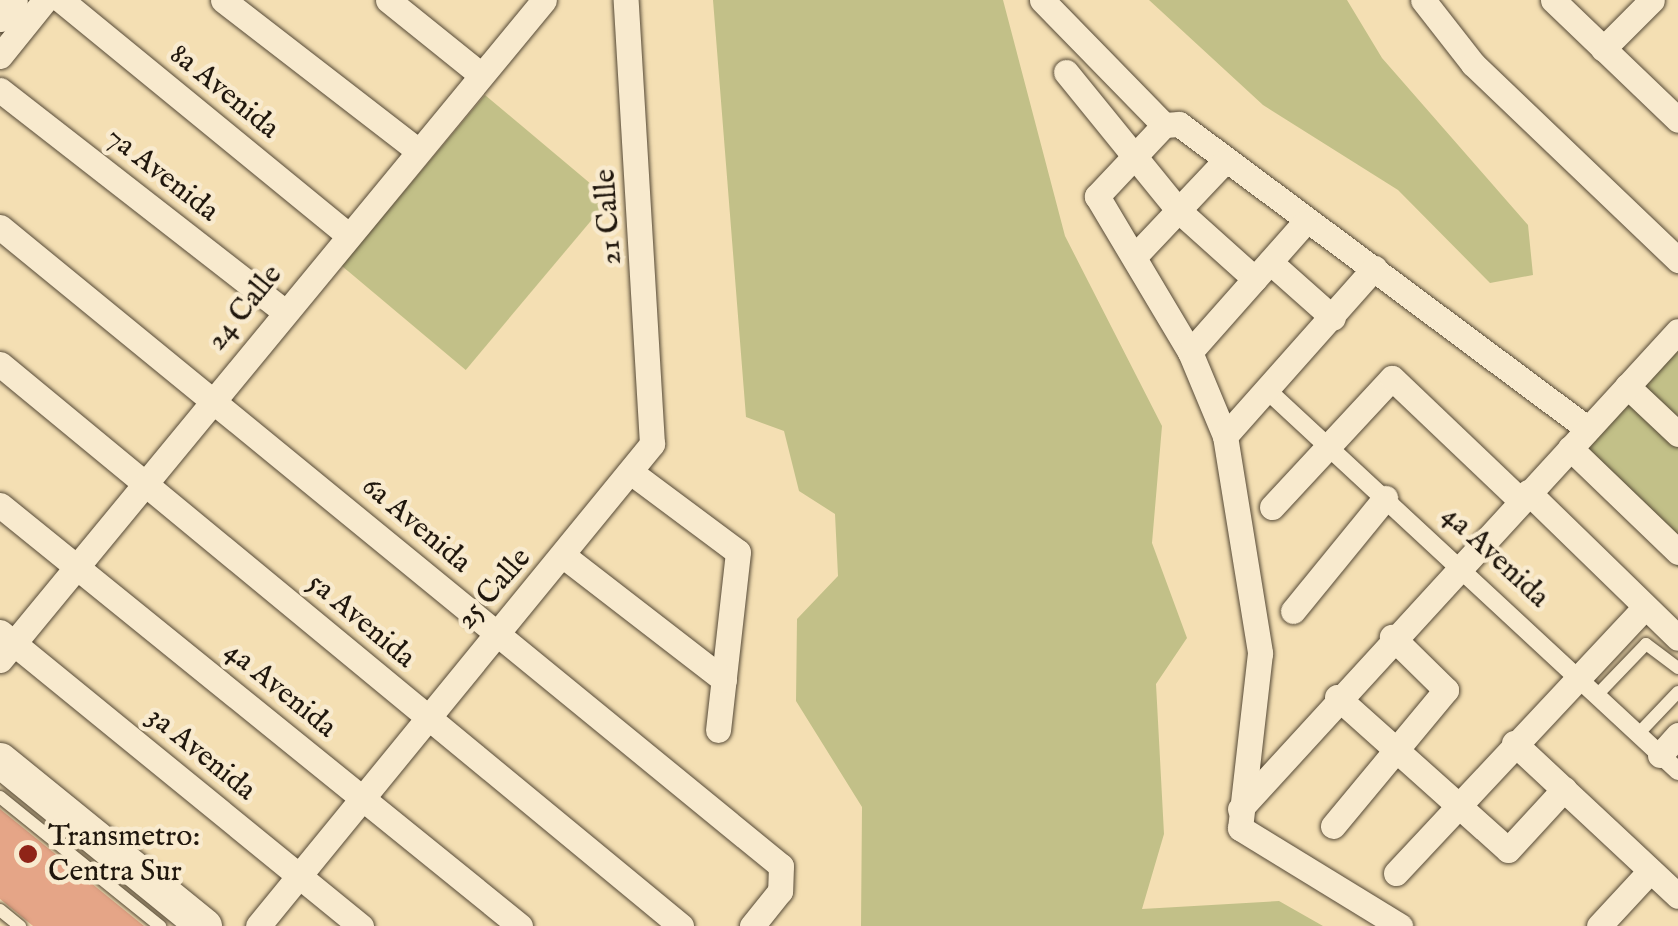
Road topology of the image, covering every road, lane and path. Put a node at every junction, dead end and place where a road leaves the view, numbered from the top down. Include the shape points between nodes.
1 (15, 0) edge
2 (46, 0) edge
3 (61, 0) edge
4 (224, 0) edge
5 (388, 0) edge
6 (544, 0) edge
7 (626, 0) edge
8 (1042, 0) edge
9 (1422, 0) edge
10 (1552, 0) edge
11 (1652, 0) edge
12 (0, 19) edge
13 (1603, 49) junction
14 (0, 56) edge
15 (1066, 72) dead end
16 (480, 74) junction
17 (0, 90) edge
18 (1678, 120) edge
19 (1164, 124) junction
20 (416, 149) junction
21 (1134, 152) junction
22 (1224, 162) junction
23 (1178, 210) junction
24 (1304, 224) junction
25 (0, 227) edge
26 (346, 234) junction
27 (1135, 256) junction
28 (1678, 260) edge
29 (1374, 268) junction
30 (1262, 271) junction
31 (284, 312) junction
32 (1333, 318) junction
33 (1678, 331) edge
34 (1190, 352) junction
35 (0, 364) edge
36 (1627, 386) junction
37 (1268, 391) junction
38 (213, 398) junction
39 (657, 430) joint
40 (1678, 434) edge
41 (1225, 436) junction
42 (1578, 438) junction
43 (1328, 445) junction
44 (632, 473) junction
45 (144, 484) junction
46 (1524, 496) junction
47 (1385, 498) junction
48 (0, 506) edge
49 (1272, 506) dead end
50 (1678, 552) edge
51 (565, 557) junction
52 (1457, 566) junction
53 (76, 567) junction
54 (1644, 608) junction
55 (1293, 611) dead end
56 (497, 634) junction
57 (1392, 637) junction
58 (1678, 638) edge
59 (5, 645) edge
60 (1678, 668) edge
61 (1576, 678) junction
62 (724, 680) junction
63 (1678, 692) edge
64 (1337, 696) junction
65 (1596, 696) junction
66 (428, 718) junction
67 (718, 730) dead end
68 (1638, 734) junction
69 (1678, 735) edge
70 (1514, 743) junction
71 (1398, 751) junction
72 (0, 760) edge
73 (1669, 763) edge
74 (1564, 790) junction
75 (0, 797) edge
76 (362, 798) junction
77 (1458, 806) junction
78 (1240, 809) junction
79 (1333, 826) dead end
80 (1650, 871) junction
81 (1396, 872) dead end
82 (298, 875) junction
83 (1678, 896) edge
84 (0, 910) edge
85 (20, 926) edge
86 (160, 926) edge
87 (204, 926) edge
88 (258, 926) edge
89 (361, 926) edge
90 (520, 926) edge
91 (681, 926) edge
92 (752, 926) edge
93 (1400, 926) edge
94 (1599, 926) edge

1 - 12 street
2 - 14 street
3 - 26 street, 8a Avenida
4 - 20 street
5 - 16 street
6 - 16 street, 24 Calle
7 - 39 street, 21 Calle
8 - 19 street
9 - 28 street via 1473,64
10 - 13 street
11 - 13 street
13 - 18 street
15 - 21 street
16 - 20 street, 24 Calle
17 - 31 street, 7a Avenida
19 - 21 street
19 - 22 street via 1179,124
20 - 26 street, 24 Calle
21 - 23 street
21 - 27 street via 1097,196
22 - 23 street
22 - 24 street
23 - 27 street
23 - 30 street
24 - 29 street
24 - 30 street
25 - 38 street, 6a Avenida
26 - 31 street, 24 Calle
27 - 34 street
29 - 32 street
29 - 42 street
30 - 32 street
30 - 34 street
31 - 38 street, 24 Calle
32 - 37 street
33 - 36 street
34 - 41 street
35 - 45 street, 5a Avenida
36 - 40 street
36 - 42 street
37 - 41 street
37 - 43 street, 4a Avenida
38 - 45 street, 24 Calle
38 - 56 street, 6a Avenida
39 - 44 street, 25 Calle
41 - 78 street via 1260,653
42 - 46 street
42 - 50 street
43 - 46 street via 1392,378
43 - 47 street, 4a Avenida
43 - 49 street
44 - 51 street, 25 Calle
44 - 62 street via 739,561
45 - 53 street, 24 Calle
45 - 66 street, 5a Avenida
46 - 52 street
46 - 54 street
47 - 52 street, 4a Avenida
47 - 55 street
48 - 53 street, 4a Avenida
51 - 56 street, 25 Calle
51 - 62 street
52 - 57 street
52 - 61 street, 4a Avenida
53 - 59 street, 24 Calle
53 - 76 street, 4a Avenida
54 - 58 street
54 - 61 street
56 - 66 street, 25 Calle
56 - 92 street, 6a Avenida via 787,875
57 - 64 street
57 - 71 street via 1446,690
59 - 82 street, 3a Avenida
60 - 65 lane via 1646,644
61 - 65 street, 4a Avenida
61 - 70 street
62 - 67 street
63 - 68 lane
64 - 71 street
64 - 78 street
65 - 68 street, 4a Avenida
66 - 76 street, 25 Calle
66 - 91 street, 5a Avenida
68 - 73 street, 4a Avenida
69 - 73 street
70 - 74 street
70 - 77 street
71 - 77 street
71 - 79 street
72 - 87 main road
74 - 77 street via 1508,850
74 - 80 street
75 - 86 lane
76 - 82 street, 25 Calle
76 - 90 street, 4a Avenida
77 - 81 street
78 - 93 street via 1240,828 1254,841
80 - 83 street
80 - 94 street
82 - 88 street, 25 Calle
82 - 89 street, 3a Avenida
84 - 85 lane

